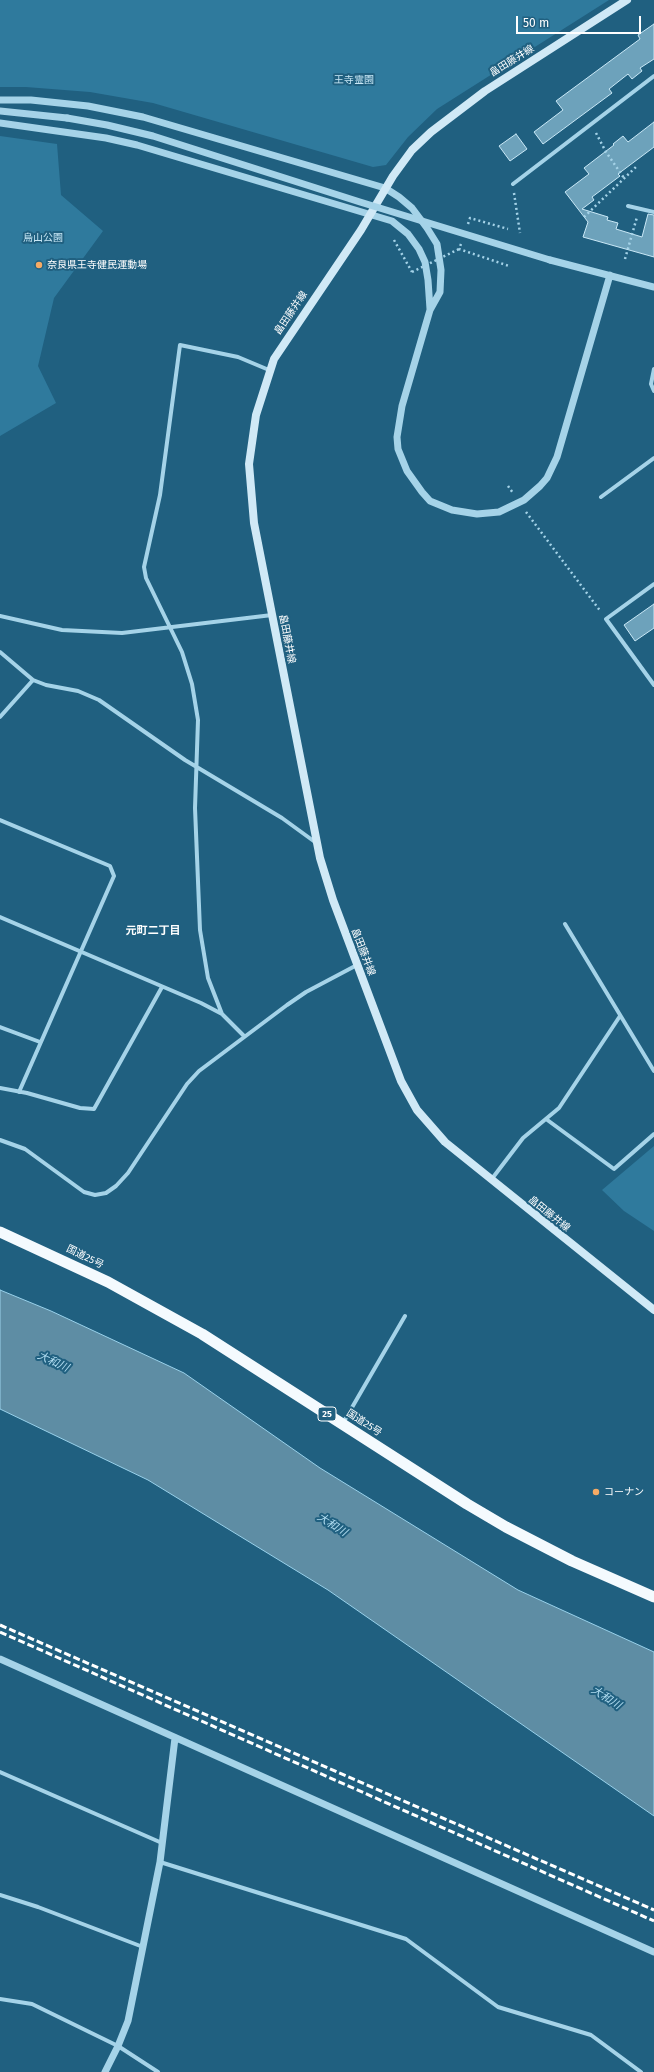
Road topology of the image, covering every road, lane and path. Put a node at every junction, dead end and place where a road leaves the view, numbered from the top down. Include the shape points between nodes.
1 (627, 0) edge
2 (654, 76) edge
3 (0, 100) edge
4 (0, 111) edge
5 (0, 122) edge
6 (591, 124) junction
7 (638, 165) dead end
8 (624, 178) junction
9 (513, 184) joint
10 (385, 188) junction
11 (628, 206) dead end
12 (639, 208) junction
13 (654, 212) edge
14 (371, 214) junction
15 (584, 217) dead end
16 (470, 218) dead end
17 (508, 229) dead end
18 (520, 233) dead end
19 (394, 239) dead end
20 (625, 259) dead end
21 (509, 266) dead end
22 (610, 276) junction
23 (654, 286) edge
24 (430, 310) junction
25 (654, 369) edge
26 (269, 370) junction
27 (654, 391) edge
28 (654, 458) edge
29 (601, 497) dead end
30 (529, 515) dead end
31 (654, 584) edge
32 (272, 615) junction
33 (0, 616) edge
34 (606, 619) junction
35 (171, 628) junction
36 (0, 652) edge
37 (33, 680) junction
38 (654, 685) edge
39 (0, 717) edge
40 (196, 768) junction
41 (0, 820) edge
42 (317, 843) junction
43 (0, 916) edge
44 (565, 924) dead end
45 (80, 952) junction
46 (358, 965) junction
47 (162, 987) junction
48 (222, 1014) junction
49 (620, 1016) junction
50 (0, 1026) edge
51 (244, 1036) junction
52 (40, 1042) junction
53 (654, 1071) edge
54 (0, 1088) edge
55 (19, 1092) junction
56 (546, 1119) junction
57 (654, 1134) edge
58 (0, 1140) edge
59 (491, 1180) junction
60 (0, 1232) edge
61 (654, 1310) edge
62 (405, 1316) dead end
63 (343, 1424) junction
64 (654, 1597) edge
65 (0, 1659) edge
66 (175, 1738) junction
67 (0, 1772) edge
68 (162, 1843) junction
69 (160, 1862) junction
70 (0, 1896) edge
71 (143, 1947) junction
72 (654, 1952) edge
73 (0, 1999) edge
74 (118, 2046) junction
75 (105, 2072) edge
76 (158, 2072) edge
77 (641, 2072) edge

1 - 10 main road, 畠田藤井線 via 485,91 439,126 412,150
2 - 6 street
3 - 10 street via 31,100 88,106 143,117
4 - 22 street, bridge via 107,124 153,136 360,202
5 - 14 street via 138,145
6 - 8 path
6 - 9 street
7 - 8 path
8 - 15 path
9 - 18 path
10 - 14 main road, 畠田藤井線
10 - 24 street via 412,208 437,244 442,270 440,292
11 - 12 street
12 - 13 street
12 - 20 path
14 - 24 street via 392,221 408,234 419,249 425,262
14 - 26 main road, 畠田藤井線 via 280,347
16 - 17 path
19 - 21 path, bridge via 412,272 459,249
22 - 23 street
22 - 24 street via 553,466 544,482 532,494 499,512 464,513 430,501 414,484 402,460 397,437 398,422
25 - 27 street via 651,384
26 - 32 main road, 畠田藤井線 via 253,427 249,464 254,523
26 - 35 street via 238,357 180,345 160,495 144,567 146,578
28 - 29 street
30 - 34 path
31 - 34 street
32 - 35 street
32 - 42 main road, 畠田藤井線
33 - 35 street via 62,630 122,633
34 - 38 street
35 - 40 street via 192,684 198,720
36 - 37 street
37 - 39 street
37 - 40 street via 78,691 99,700
40 - 42 street via 282,818
40 - 48 street via 200,930 208,978
41 - 45 street via 110,866 114,876
42 - 46 main road, 畠田藤井線 via 333,900
43 - 45 street
44 - 49 street
45 - 47 street
45 - 52 street
46 - 51 street via 306,992
46 - 59 main road, 畠田藤井線 via 409,1097 434,1132
47 - 48 street via 201,1002
47 - 55 street via 94,1109 80,1108
48 - 51 street
49 - 53 street
49 - 56 street via 559,1108
50 - 52 street
51 - 58 street via 204,1066 187,1084 128,1173 106,1193 95,1195 84,1192 25,1149
52 - 55 street
54 - 55 street
56 - 57 street via 614,1169
56 - 59 street via 523,1138
59 - 61 main road, 畠田藤井線
60 - 63 highway, 国道25号 / 25 via 108,1282 202,1334
62 - 63 street
63 - 64 highway, 国道25号 / 25 via 506,1527
65 - 66 street
66 - 68 street
66 - 72 street
67 - 68 street
68 - 69 street
69 - 71 street
69 - 77 street via 406,1939 498,2007 592,2035
70 - 71 street via 38,1907
71 - 74 street via 128,2021
73 - 74 street via 32,2004
74 - 75 street
74 - 76 street

